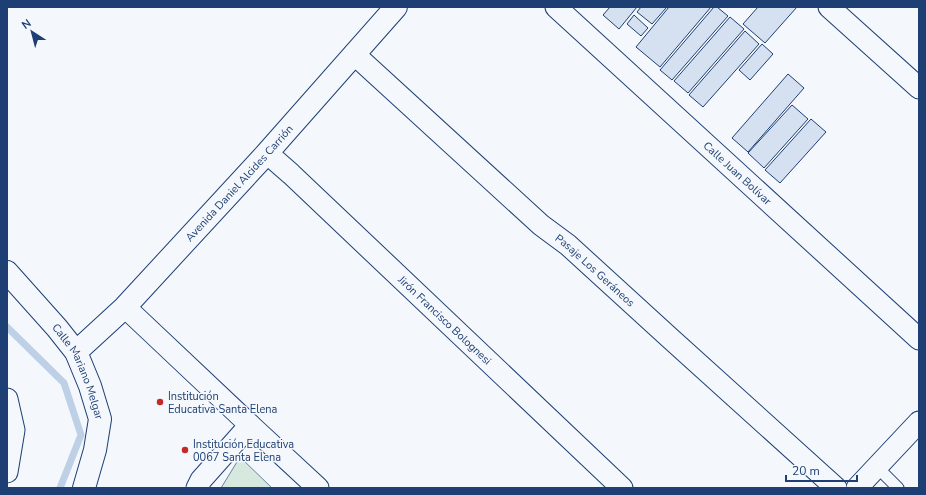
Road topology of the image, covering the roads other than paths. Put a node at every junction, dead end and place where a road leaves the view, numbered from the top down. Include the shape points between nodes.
1 (396, 7) edge
2 (556, 7) edge
3 (829, 7) edge
4 (354, 54) junction
5 (919, 88) edge
6 (267, 153) junction
7 (7, 272) edge
8 (126, 307) junction
9 (919, 339) edge
10 (76, 352) junction
11 (7, 399) edge
12 (919, 422) edge
13 (250, 425) junction
14 (877, 467) junction
15 (7, 472) edge
16 (84, 488) edge
17 (197, 488) edge
18 (318, 488) edge
19 (622, 488) edge
20 (836, 488) edge
21 (857, 488) edge
22 (898, 488) edge

1 - 4 street, Avenida Daniel Alcides Carrión
2 - 9 street, Calle Juan Bolívar
3 - 5 street
4 - 6 street, Avenida Daniel Alcides Carrión
4 - 20 street, Pasaje Los Geráneos via 541,226 568,245
6 - 8 street, Avenida Daniel Alcides Carrión
6 - 19 street, Jirón Francisco Bolognesi
7 - 10 street, Calle Mariano Melgar
8 - 10 street, Avenida Daniel Alcides Carrión
8 - 13 street
10 - 16 street, Calle Mariano Melgar via 100,419 95,450
11 - 15 street via 14,430
12 - 14 street
13 - 17 street via 201,480
13 - 18 street
14 - 21 street
14 - 22 lane

